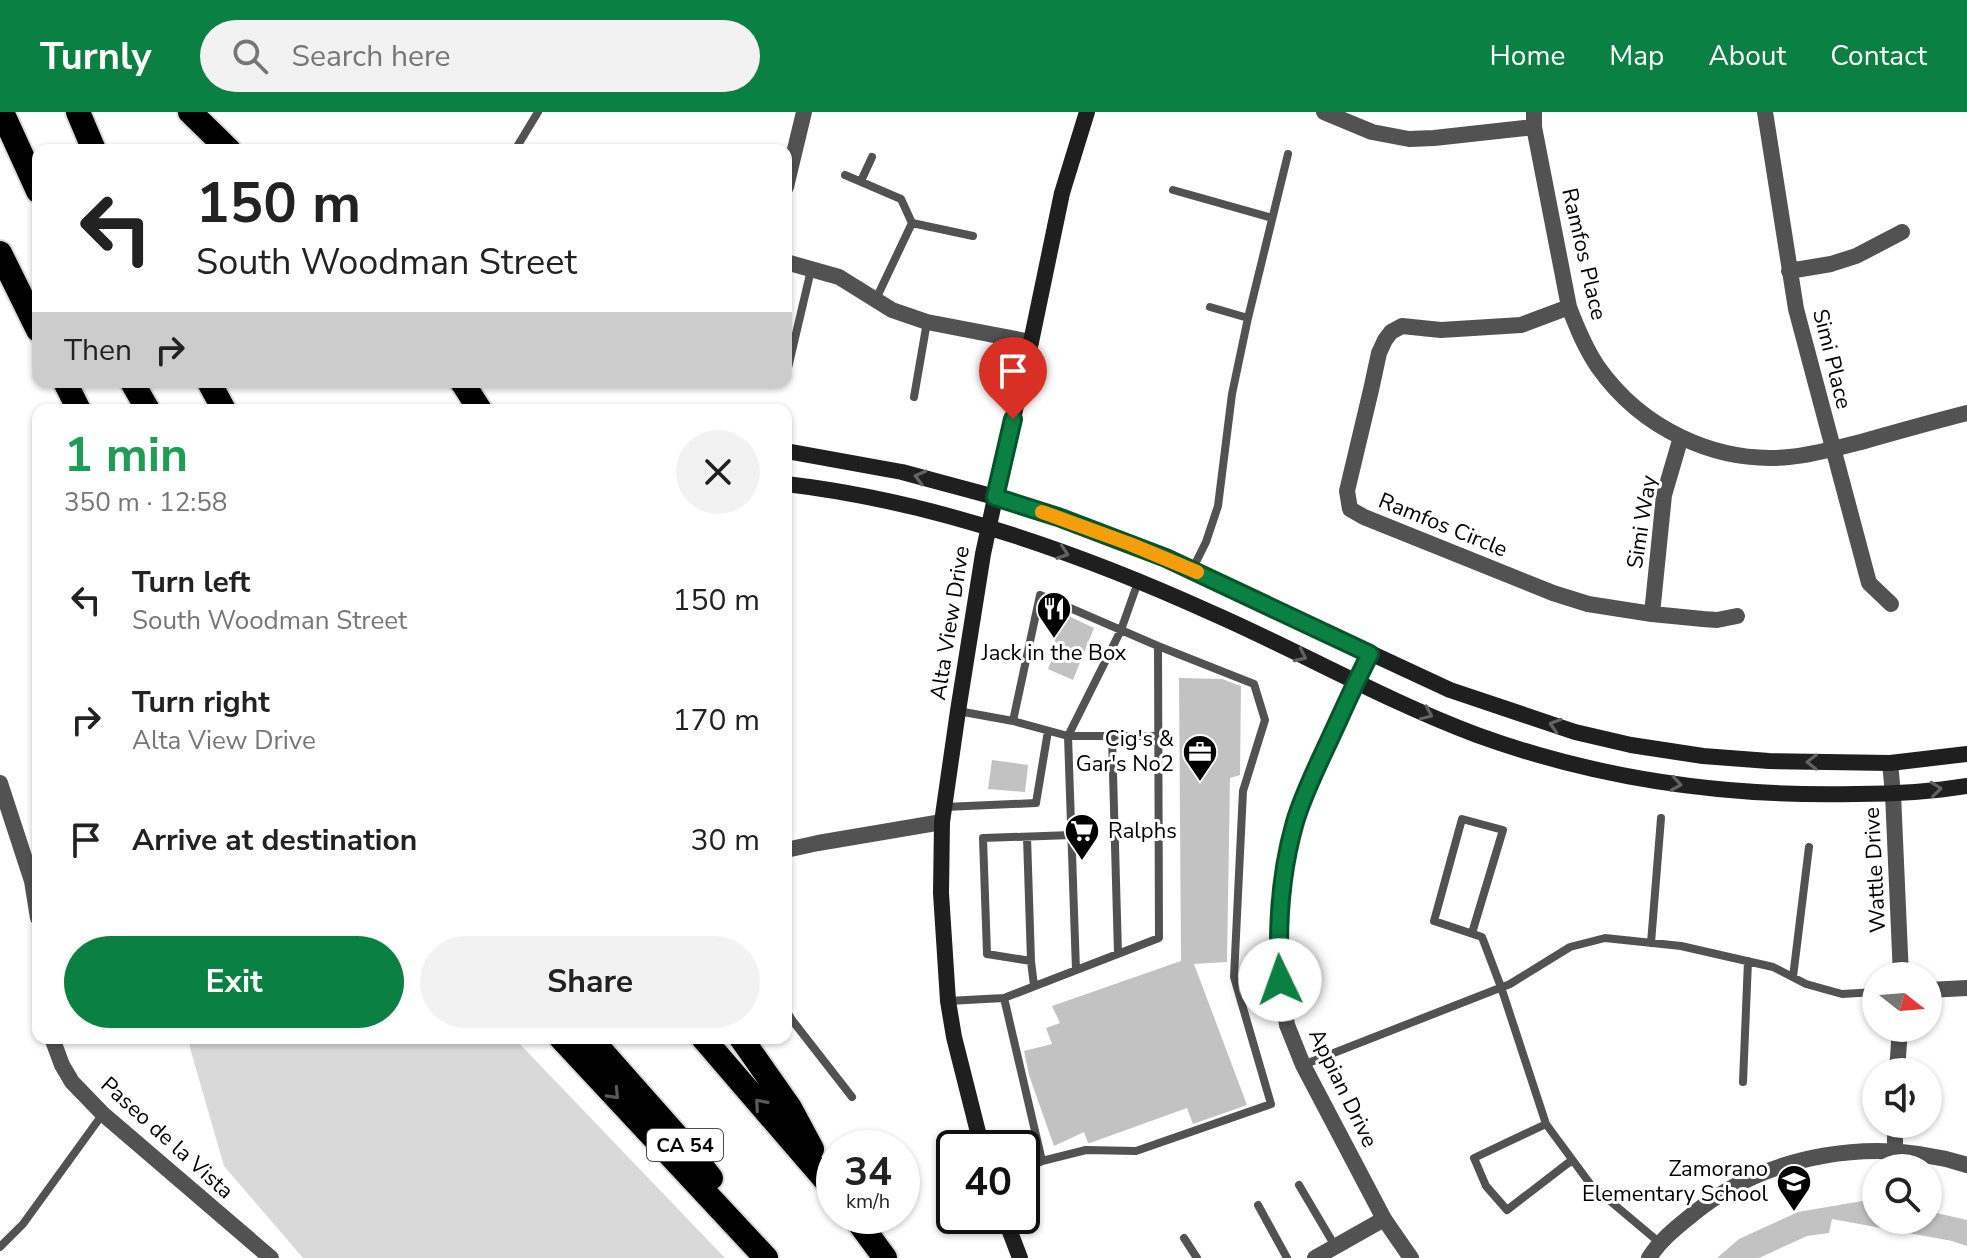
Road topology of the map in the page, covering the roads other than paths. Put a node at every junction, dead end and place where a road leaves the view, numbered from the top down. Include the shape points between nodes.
1 (2, 112) edge
2 (78, 112) edge
3 (190, 112) edge
4 (538, 112) edge
5 (804, 112) edge
6 (1087, 112) edge
7 (1324, 112) edge
8 (1765, 112) edge
9 (1534, 120) edge
10 (91, 144) edge
11 (223, 144) edge
12 (519, 144) edge
13 (1288, 154) dead end
14 (872, 157) dead end
15 (792, 162) edge
16 (845, 175) dead end
17 (32, 178) edge
18 (861, 181) junction
19 (1173, 190) dead end
20 (1272, 218) junction
21 (912, 223) junction
22 (1902, 232) dead end
23 (973, 236) dead end
24 (0, 253) edge
25 (792, 264) edge
26 (811, 270) junction
27 (1789, 271) junction
28 (876, 299) junction
29 (1210, 307) dead end
30 (1569, 307) junction
31 (32, 318) edge
32 (1248, 318) junction
33 (927, 322) junction
34 (1031, 342) junction
35 (792, 351) edge
36 (914, 397) dead end
37 (1967, 413) edge
38 (1681, 437) junction
39 (1833, 449) junction
40 (792, 452) edge
41 (792, 485) edge
42 (995, 497) junction
43 (989, 528) junction
44 (1192, 570) junction
45 (1138, 581) junction
46 (1891, 604) dead end
47 (1652, 614) junction
48 (1737, 616) dead end
49 (1121, 630) junction
50 (1158, 646) junction
51 (1370, 654) junction
52 (1356, 681) junction
53 (958, 711) junction
54 (1013, 721) junction
55 (1048, 731) junction
56 (1068, 736) junction
57 (1112, 736) junction
58 (1158, 736) junction
59 (1967, 754) edge
60 (1890, 763) junction
61 (0, 783) edge
62 (1967, 786) edge
63 (1893, 794) junction
64 (943, 815) junction
65 (1661, 818) dead end
66 (1072, 835) junction
67 (1027, 837) junction
68 (1809, 847) dead end
69 (792, 849) edge
70 (32, 881) edge
71 (1472, 933) junction
72 (1651, 943) junction
73 (1118, 954) junction
74 (1031, 961) junction
75 (1748, 961) junction
76 (1900, 962) edge
77 (1076, 970) junction
78 (1793, 977) junction
79 (1034, 986) junction
80 (1501, 987) junction
81 (1967, 988) edge
82 (1942, 989) edge
83 (1862, 993) edge
84 (1004, 998) junction
85 (948, 1001) junction
86 (792, 1020) edge
87 (54, 1044) edge
88 (567, 1044) edge
89 (595, 1044) edge
90 (708, 1044) edge
91 (745, 1044) edge
92 (1303, 1065) junction
93 (1743, 1082) dead end
94 (852, 1097) dead end
95 (103, 1114) junction
96 (1546, 1124) junction
97 (977, 1130) edge
98 (1895, 1138) edge
99 (1895, 1151) junction
100 (816, 1157) edge
101 (1572, 1160) junction
102 (1042, 1161) joint
103 (1967, 1165) edge
104 (816, 1169) edge
105 (1299, 1185) dead end
106 (1258, 1205) dead end
107 (1384, 1219) junction
108 (867, 1234) edge
109 (1011, 1234) edge
110 (1184, 1238) dead end
111 (1660, 1243) junction
112 (0, 1247) edge
113 (1335, 1247) junction
114 (271, 1258) edge
115 (769, 1258) edge
116 (885, 1258) edge
117 (1020, 1258) edge
118 (1197, 1258) edge
119 (1287, 1258) edge
120 (1315, 1258) edge
121 (1411, 1258) edge
122 (1649, 1258) edge

1 - 17 highway
2 - 10 highway
3 - 11 highway
4 - 12 lane
5 - 15 street
6 - 34 main road, Alta View Drive via 1062,193
7 - 9 street via 1372,132 1409,139
8 - 27 street, Simi Place
9 - 30 street, Ramfos Place
13 - 20 lane
14 - 18 lane
16 - 18 lane
18 - 21 lane via 901,199
19 - 20 lane
20 - 32 lane
21 - 23 lane
21 - 28 lane
22 - 27 street via 1856,256
24 - 31 highway
25 - 26 street
26 - 28 street via 839,277
26 - 35 lane
27 - 39 street, Simi Place
28 - 33 street
29 - 32 lane
30 - 38 street, Ramfos Place via 1586,348 1607,378 1647,417
30 - 47 street, Ramfos Circle via 1521,325 1441,330 1402,326 1391,332 1379,353 1347,491 1350,509 1553,593
32 - 44 lane via 1218,506
33 - 34 street
33 - 36 lane
34 - 42 main road, Alta View Drive
37 - 39 street, Ramfos Place
38 - 39 street, Ramfos Place via 1722,452 1765,458
38 - 47 street, Simi Way via 1664,495
39 - 46 street, Simi Place via 1869,583
42 -> 40 main road via 902,472
41 - 43 main road via 886,501
42 - 43 main road, Alta View Drive
42 - 44 main road
43 -> 45 main road
43 - 53 main road, Alta View Drive
44 - 51 main road
45 - 49 lane
45 -> 52 main road
47 - 48 street, Ramfos Circle via 1717,620
49 - 50 lane
49 - 54 lane via 1040,595
49 - 56 lane
50 - 58 lane
50 - 102 lane via 1254,684 1265,720 1243,791 1234,977 1271,1104 1136,1151 1086,1150
51 - 52 street, Appian Drive
60 -> 51 main road via 1769,761 1631,745 1499,708
52 -> 63 main road via 1479,735 1629,776 1749,792
52 - 92 street, Appian Drive via 1304,794 1283,875 1280,980 1287,1025
53 - 54 lane
53 - 64 main road, Alta View Drive
54 - 55 lane
55 - 56 lane
55 - 64 lane via 1036,803
56 - 57 lane
56 - 66 lane
57 - 58 lane
57 - 73 lane
58 - 73 lane via 1159,938
59 - 60 main road
60 - 63 street, Wattle Drive
61 - 70 street
63 -> 62 main road
63 - 76 street, Wattle Drive
64 - 69 street
64 - 85 main road, Alta View Drive via 941,893
65 - 72 lane
66 - 67 lane
66 - 77 lane
67 - 74 lane
67 - 74 lane via 983,838 987,954
68 - 78 lane
71 - 71 lane via 1503,830 1462,819 1434,921
71 - 80 lane via 1482,937
72 - 75 lane
72 - 80 lane via 1605,938 1570,947
73 - 77 lane
74 - 79 lane
75 - 78 lane
75 - 93 lane
77 - 79 lane
78 - 83 lane via 1842,994
79 - 84 lane
80 - 92 lane
80 - 96 lane
81 - 82 street
84 - 85 lane
84 - 102 lane
85 - 97 main road, Alta View Drive
86 - 94 lane
87 - 95 street, Paseo de la Vista via 72,1082
88 -> 115 highway
89 - 115 highway, CA 54 via 690,1151
104 -> 90 highway
91 - 100 highway
92 - 107 street, Appian Drive
95 - 112 lane via 23,1224
95 - 114 street, Paseo de la Vista
96 - 101 lane
96 - 101 lane via 1474,1158 1486,1186 1507,1210
98 - 99 street
99 - 103 street
99 - 111 street via 1842,1153 1766,1172 1699,1209
101 - 111 lane via 1591,1185
105 - 113 lane
106 - 119 lane
107 - 113 street
107 - 121 street, Appian Drive
108 - 116 highway
109 - 117 main road
110 - 118 lane
111 - 122 street
113 - 120 street

